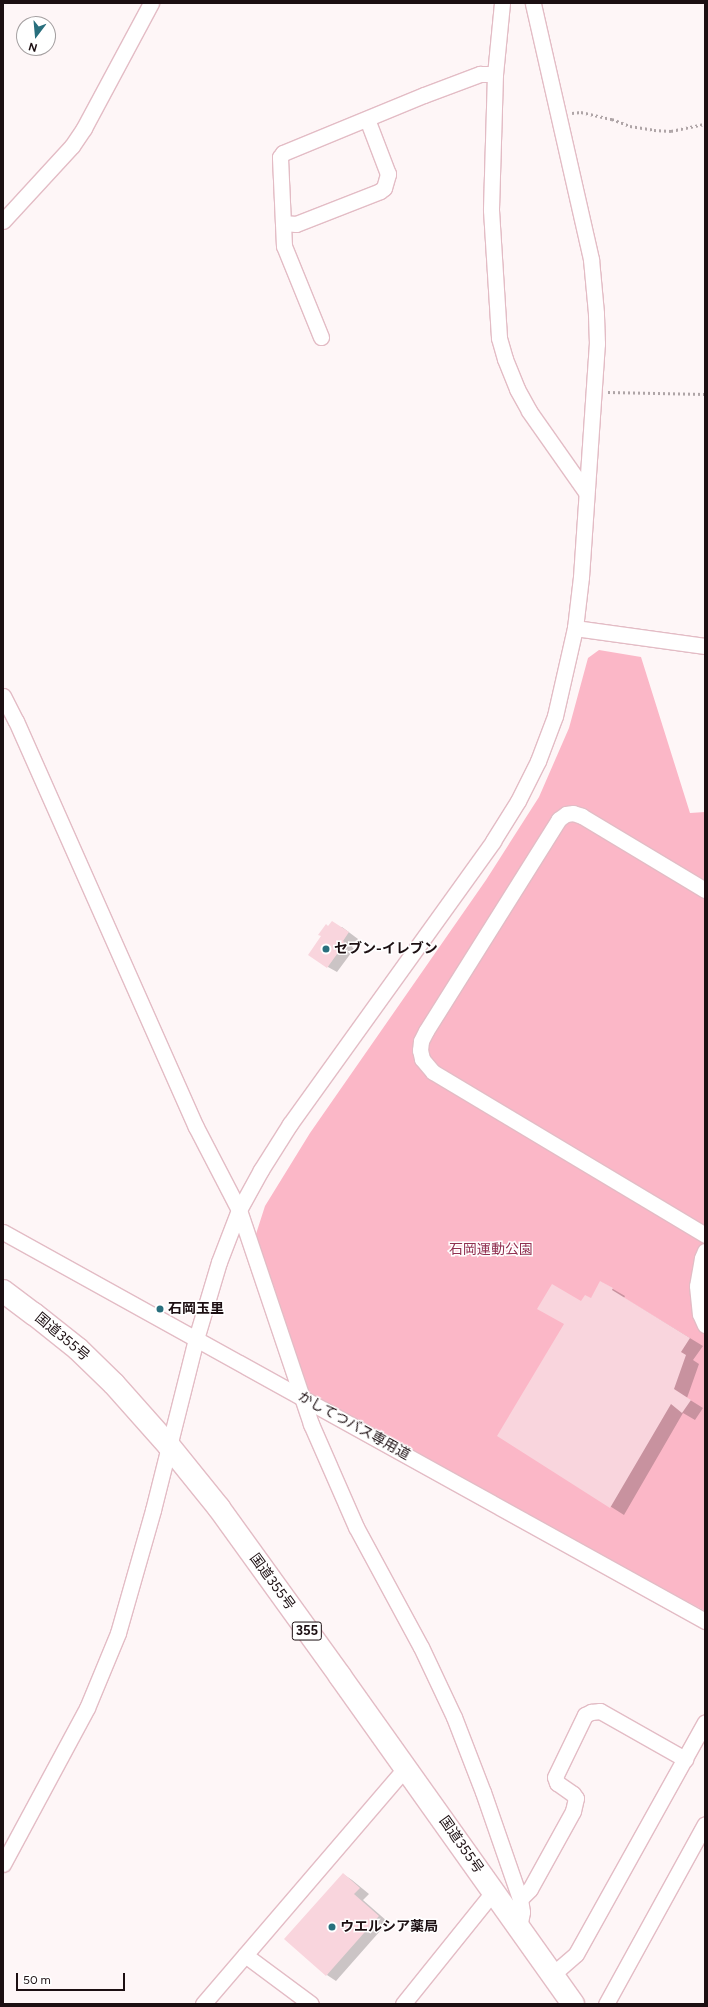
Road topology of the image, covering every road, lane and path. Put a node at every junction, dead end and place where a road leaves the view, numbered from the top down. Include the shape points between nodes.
1 (151, 3) edge
2 (502, 3) edge
3 (533, 3) edge
4 (495, 74) junction
5 (559, 114) junction
6 (367, 119) junction
7 (705, 124) edge
8 (3, 221) edge
9 (282, 223) junction
10 (321, 336) dead end
11 (594, 392) junction
12 (705, 394) edge
13 (586, 492) junction
14 (575, 628) junction
15 (705, 646) edge
16 (3, 696) edge
17 (705, 890) edge
18 (240, 1210) junction
19 (3, 1232) edge
20 (705, 1235) edge
21 (705, 1251) edge
22 (3, 1291) edge
23 (705, 1325) edge
24 (196, 1339) junction
25 (304, 1398) junction
26 (169, 1446) junction
27 (705, 1621) edge
28 (705, 1722) edge
29 (685, 1759) junction
30 (406, 1767) junction
31 (705, 1824) edge
32 (3, 1864) edge
33 (493, 1892) junction
34 (520, 1899) junction
35 (519, 1928) junction
36 (245, 1955) junction
37 (553, 1974) junction
38 (572, 2003) edge
39 (203, 2004) edge
40 (311, 2004) edge
41 (403, 2004) edge
42 (606, 2004) edge

1 - 8 street via 72,146
2 - 4 street
3 - 5 street
4 - 6 street via 480,74
4 - 13 street via 491,210 499,338 517,390
5 - 7 path via 581,112 654,130 671,131
5 - 11 street via 591,259 597,344
6 - 9 street via 283,153 279,163
6 - 9 street via 388,174 384,188 296,224
9 - 10 street via 287,254
11 - 12 path
11 - 13 street
13 - 14 street
14 - 15 street
14 - 18 street via 554,716 538,761 518,801 493,841 290,1124
16 - 18 street via 196,1127
17 - 20 street via 582,816 566,814 559,819 426,1031 420,1050 422,1059 433,1072
18 - 24 street via 219,1262
18 - 25 street
19 - 24 street, かしてつバス専用道
21 - 23 street via 697,1286 700,1314
22 - 26 highway, 国道355号 / 355 via 78,1349 114,1384
24 - 25 street, かしてつバス専用道
24 - 26 street
25 - 27 street, かしてつバス専用道
25 - 34 street via 311,1424 356,1527 454,1717
26 - 30 highway, 国道355号 / 355 via 218,1508
26 - 32 street via 128,1605 111,1651 87,1708
28 - 29 street
29 - 34 street via 600,1711 591,1712 586,1716 555,1777 557,1783 576,1798 573,1811 530,1889
29 - 37 street via 576,1954
30 - 33 highway, 国道355号 / 355
30 - 36 street
31 - 42 street
33 - 35 highway, 国道355号 / 355
33 - 41 street
34 - 35 street via 522,1912
35 - 37 highway, 国道355号 / 355
36 - 39 street
36 - 40 street
37 - 38 highway, 国道355号 / 355

